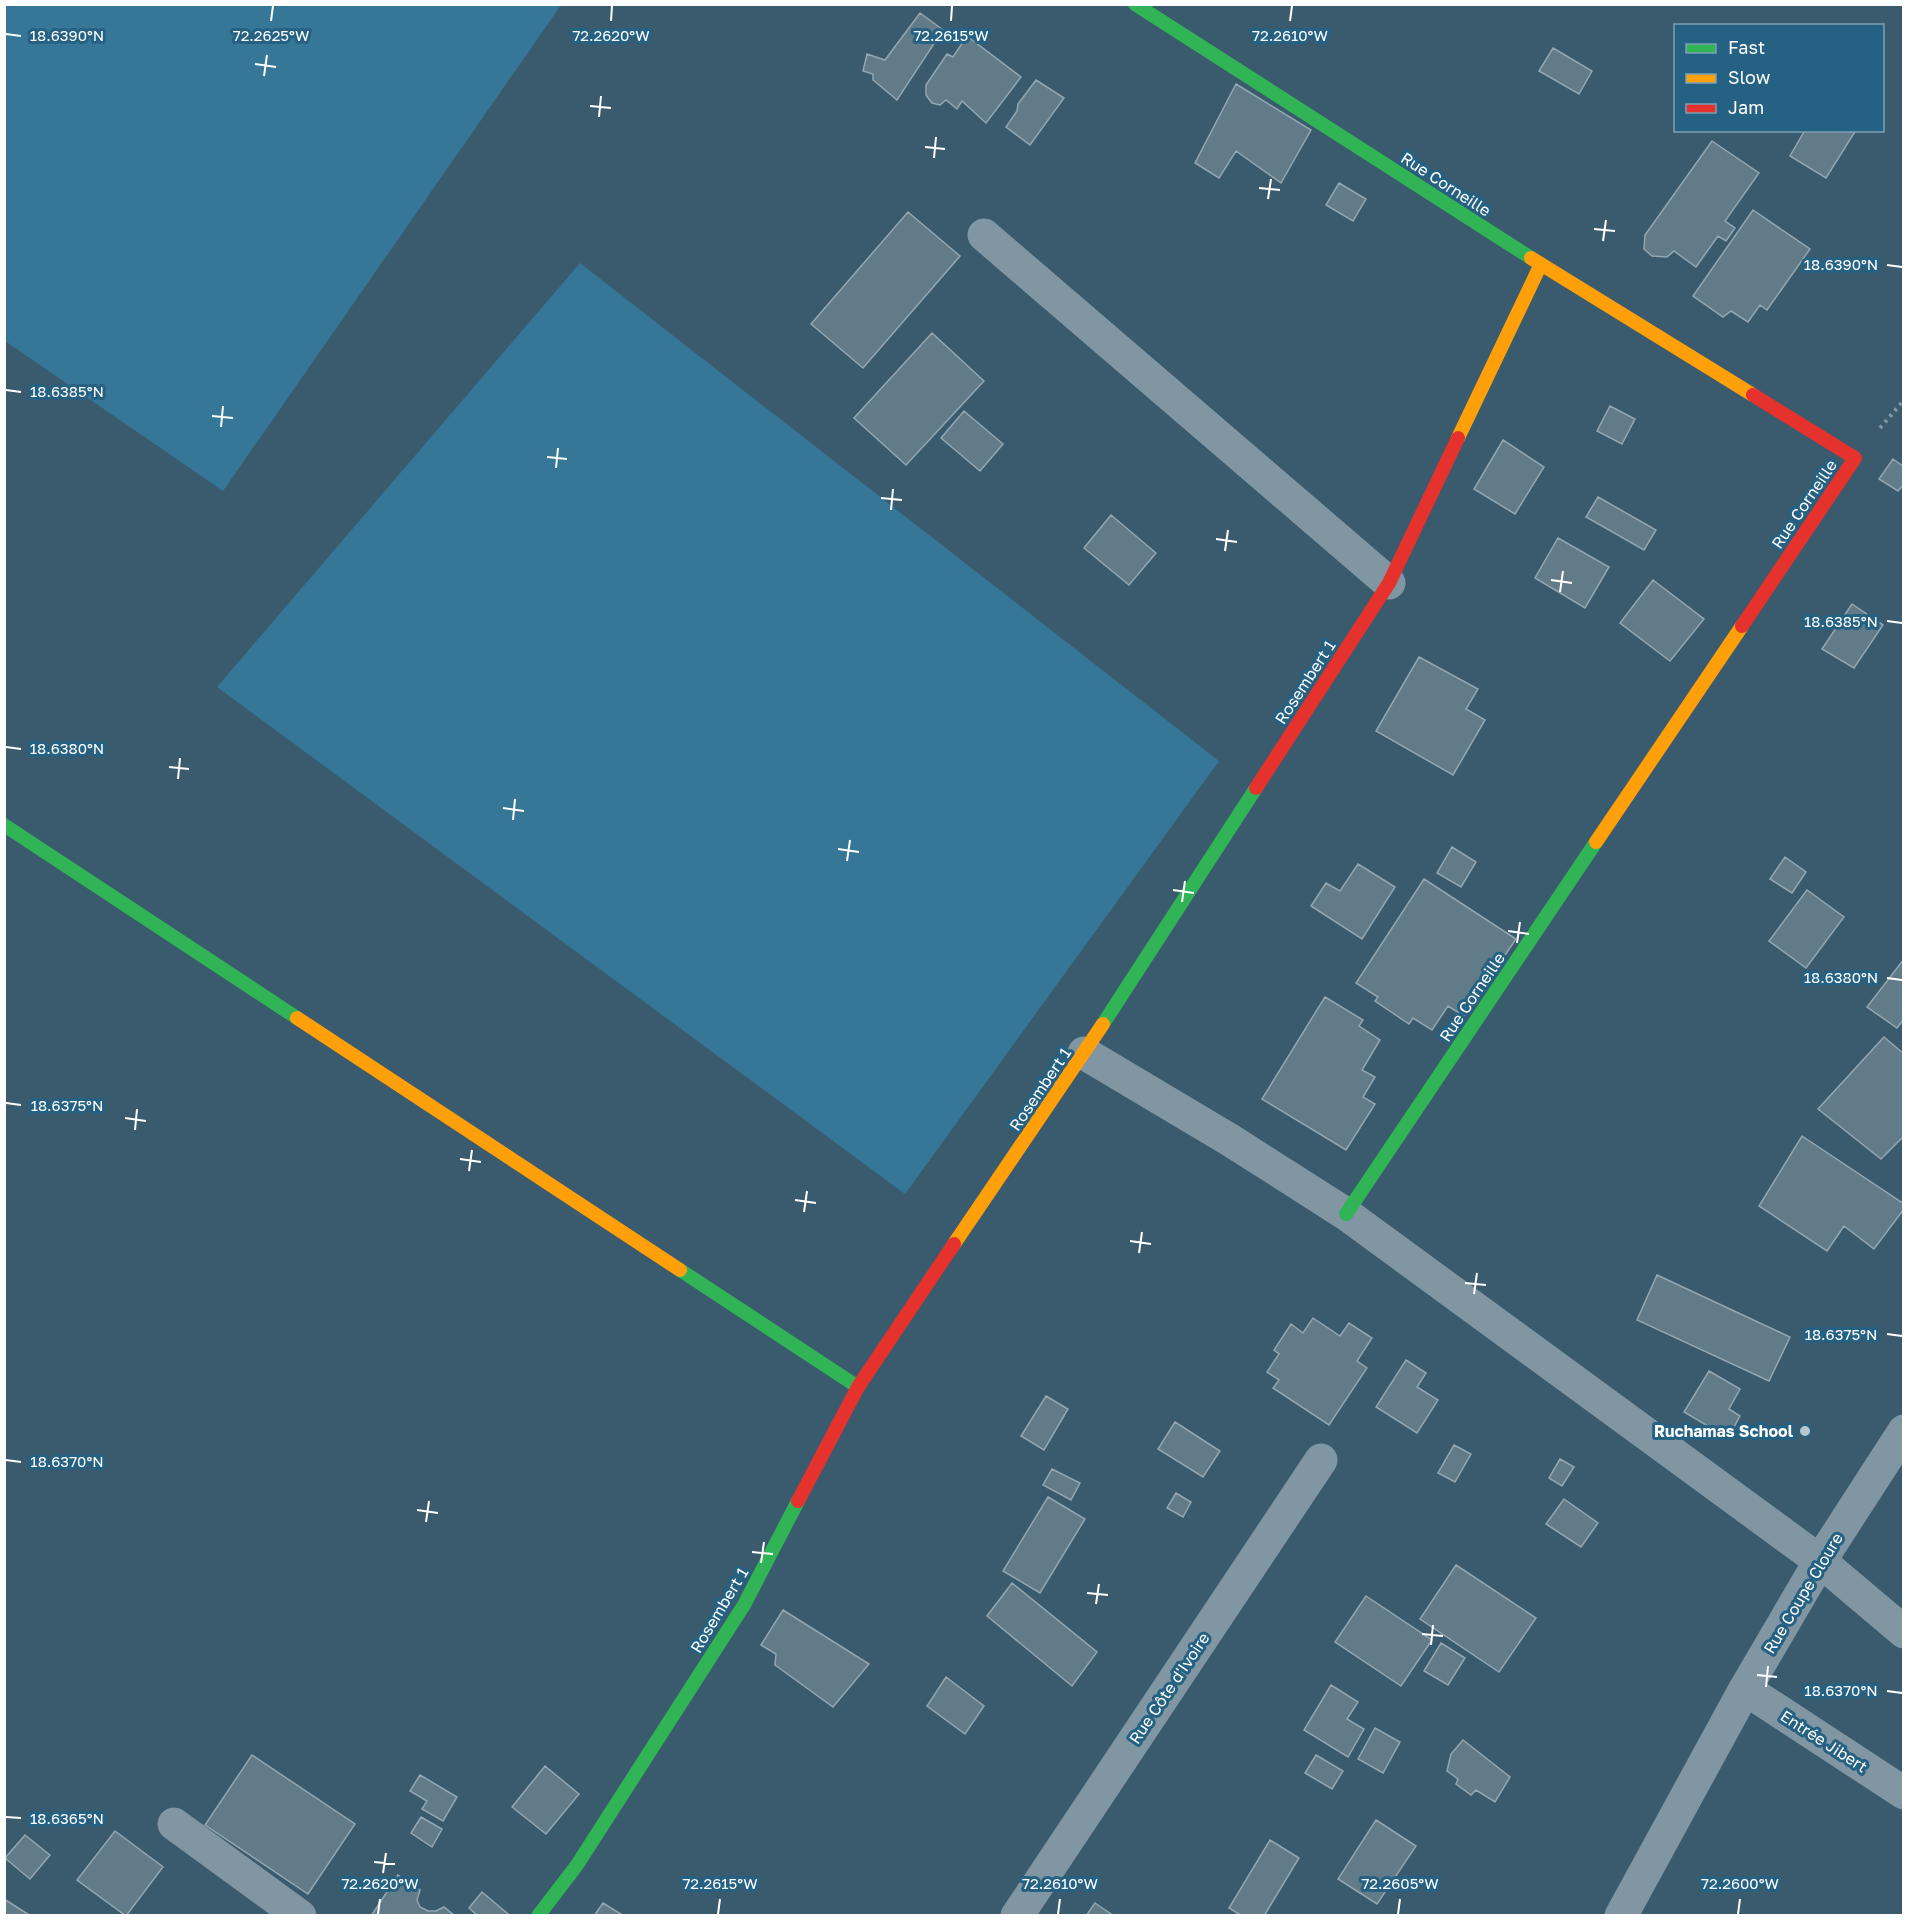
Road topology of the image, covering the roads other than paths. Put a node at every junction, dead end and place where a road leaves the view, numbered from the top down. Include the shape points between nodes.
1 (1136, 4) edge
2 (984, 235) dead end
3 (1541, 264) junction
4 (1389, 583) junction
5 (4, 825) edge
6 (1084, 1053) junction
7 (1346, 1214) junction
8 (858, 1387) junction
9 (1904, 1431) edge
10 (1321, 1460) dead end
11 (1820, 1562) junction
12 (1904, 1632) edge
13 (1745, 1689) junction
14 (1904, 1793) edge
15 (174, 1824) dead end
16 (300, 1916) edge
17 (538, 1916) edge
18 (1017, 1916) edge
19 (1621, 1916) edge

1 - 3 street, Rue Corneille
2 - 4 street
3 - 4 street, Rosembert 1
3 - 7 street, Rue Corneille via 1855,458
4 - 6 street, Rosembert 1
5 - 8 street
6 - 7 street
6 - 8 street, Rosembert 1
7 - 11 street
8 - 17 street, Rosembert 1 via 744,1605 577,1865
9 - 11 street, Rue Coupe Cloure
10 - 18 street, Rue Côte d'Ivoire
11 - 12 street
11 - 13 street, Rue Coupe Cloure
13 - 14 street, Entrée Jibert
13 - 19 street, Rue Coupe Cloure
15 - 16 street

